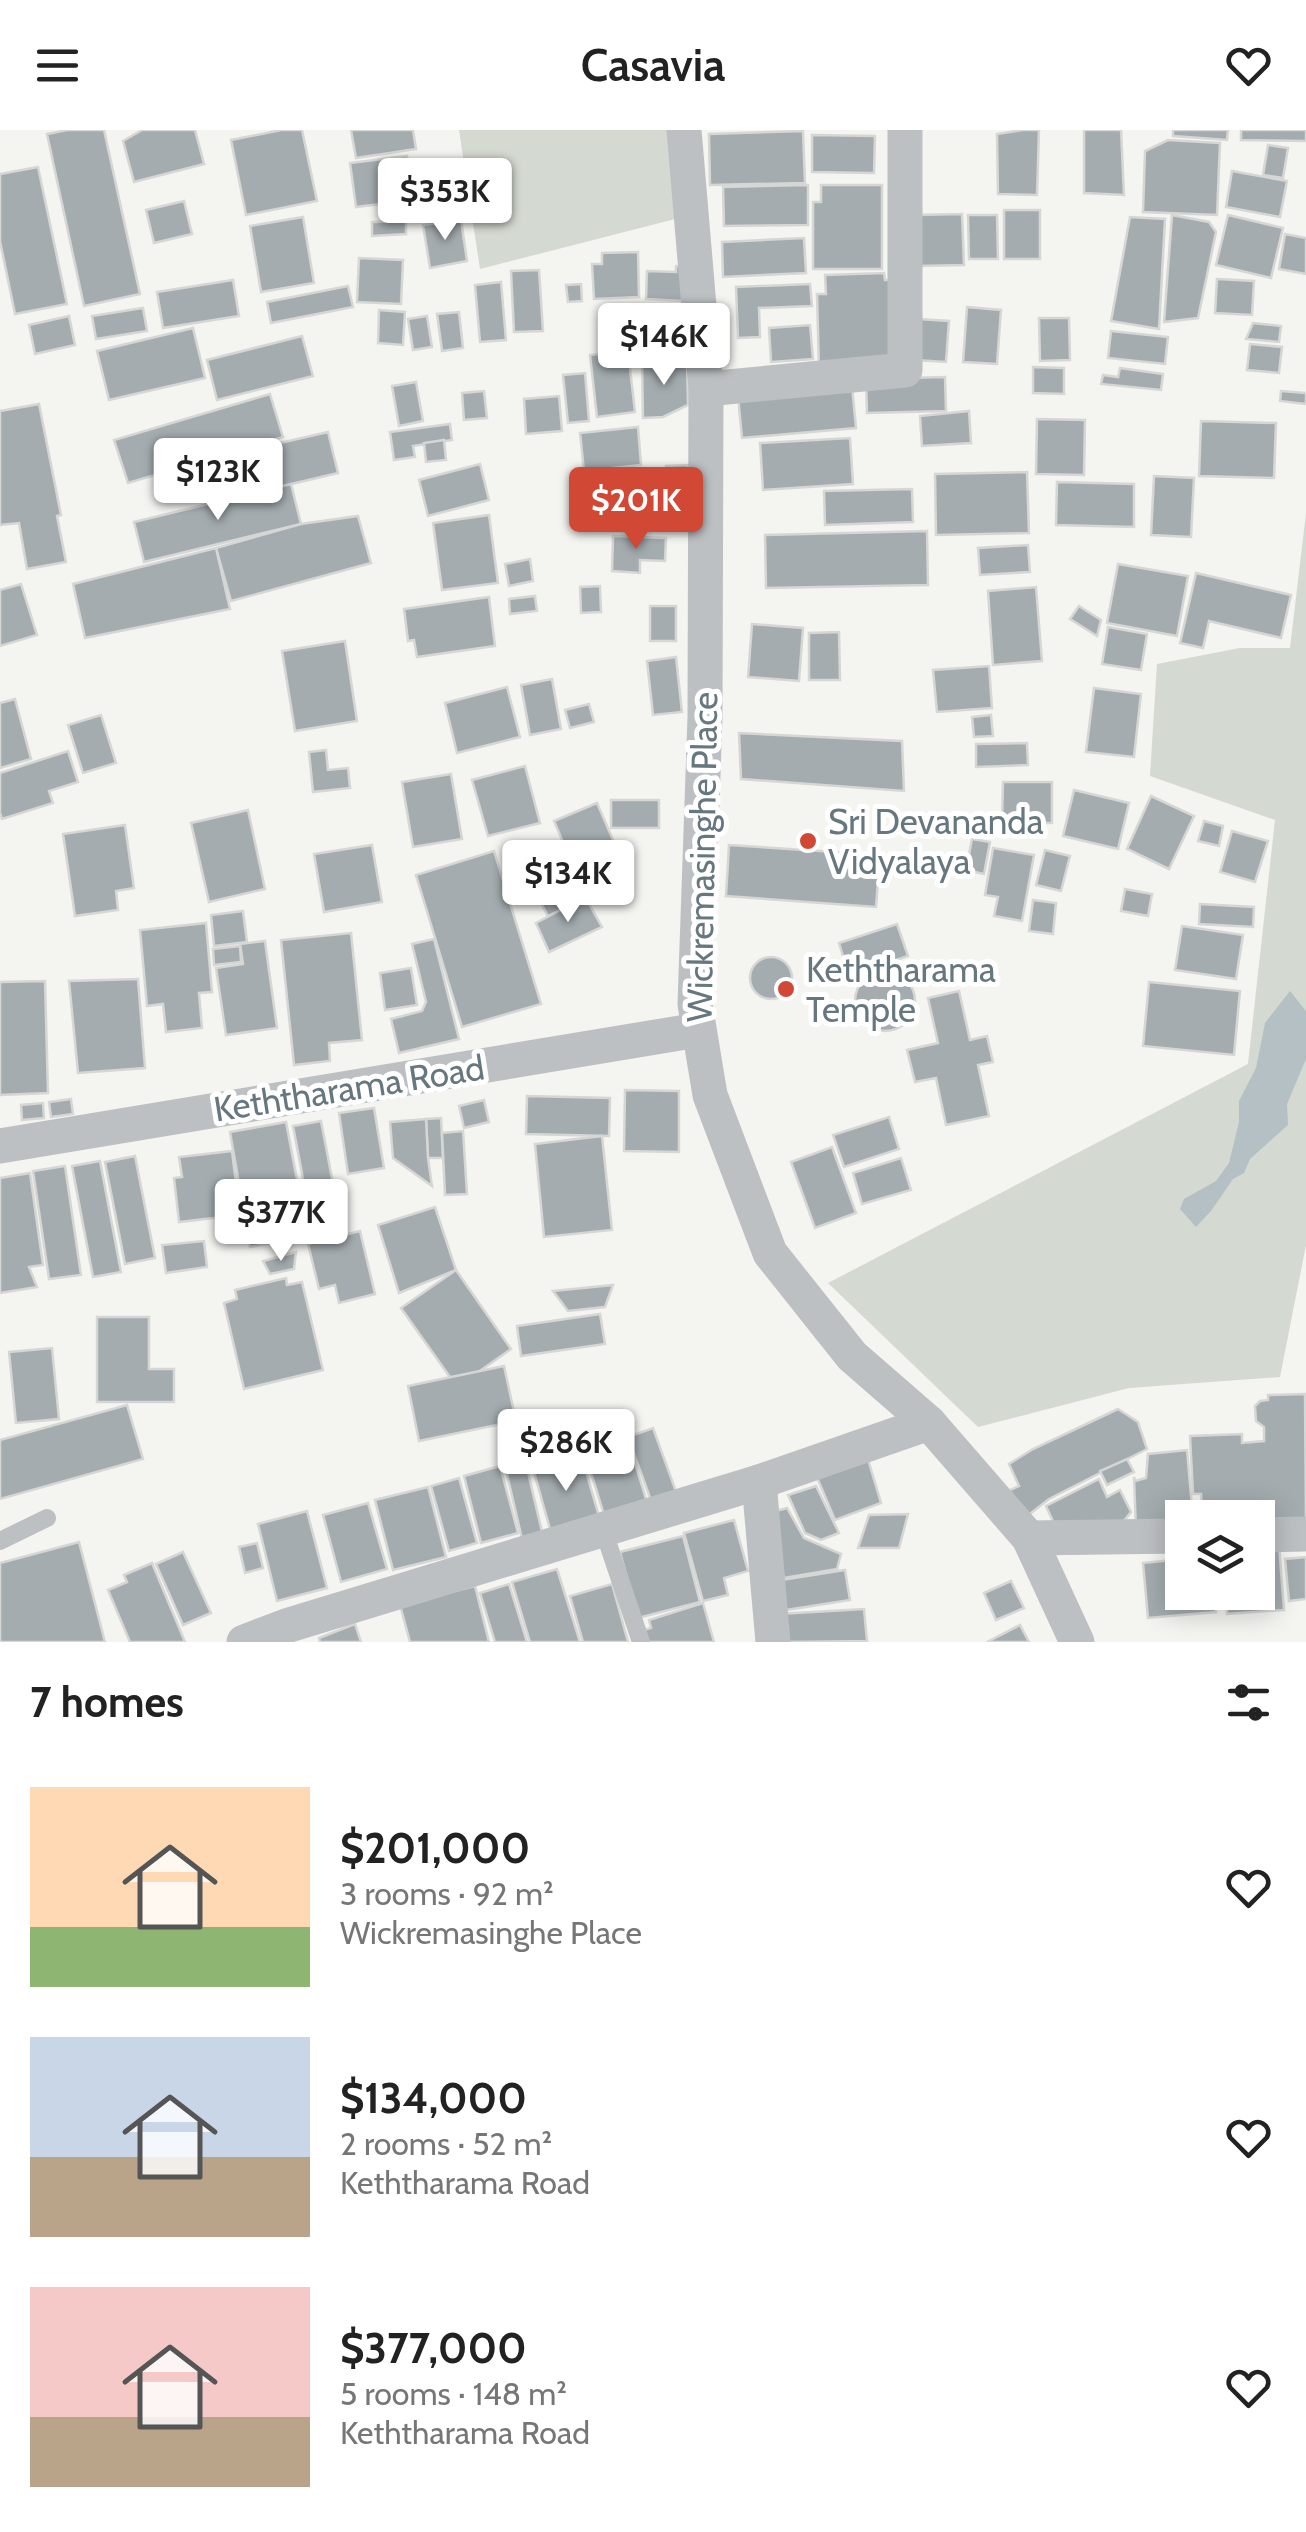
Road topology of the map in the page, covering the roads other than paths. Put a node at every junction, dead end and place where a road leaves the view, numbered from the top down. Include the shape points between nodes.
1 (684, 130) edge
2 (905, 130) edge
3 (706, 389) junction
4 (698, 1030) junction
5 (0, 1146) edge
6 (929, 1423) junction
7 (759, 1482) junction
8 (47, 1518) dead end
9 (604, 1529) junction
10 (1306, 1534) edge
11 (1275, 1535) edge
12 (1165, 1536) edge
13 (1029, 1538) junction
14 (0, 1541) edge
15 (244, 1642) edge
16 (641, 1642) edge
17 (773, 1642) edge
18 (1076, 1642) edge

1 - 3 street, Wickremasinghe Place
2 - 3 street via 905,370
3 - 4 street, Wickremasinghe Place
4 - 5 street, Keththarama Road
4 - 6 street, Wickremasinghe Place via 710,1095 770,1252 852,1356
6 - 7 street
6 - 13 street, Wickremasinghe Place
7 - 9 street
7 - 17 street
8 - 14 lane
9 - 15 street
9 - 16 lane
10 - 11 street
12 - 13 street
13 - 18 street, Wickremasinghe Place

